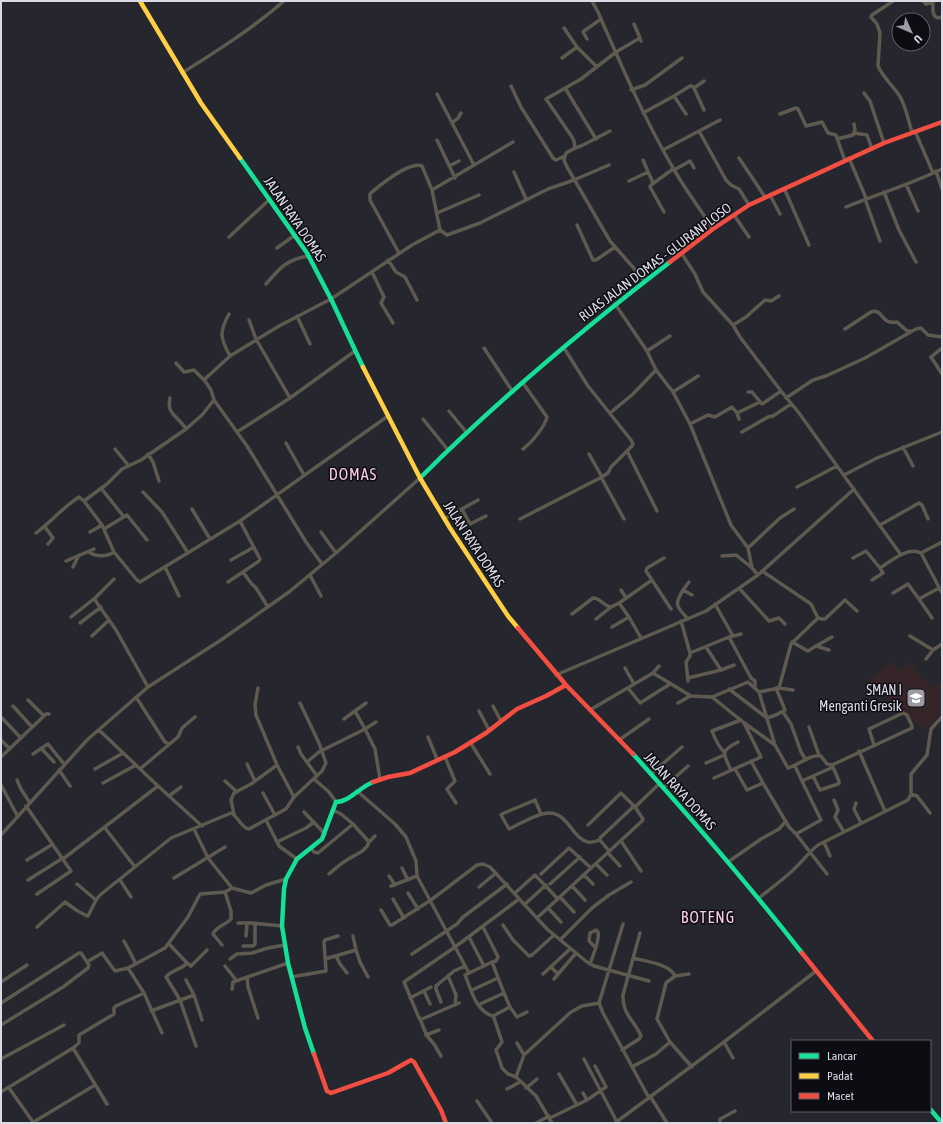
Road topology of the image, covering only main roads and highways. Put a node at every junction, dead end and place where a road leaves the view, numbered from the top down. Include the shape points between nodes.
1 (140, 1) edge
2 (942, 122) edge
3 (420, 478) junction
4 (566, 685) junction
5 (872, 1040) edge
6 (931, 1110) edge
7 (446, 1123) edge
8 (942, 1123) edge

1 - 3 main road, JALAN RAYA DOMAS via 220,132 309,256 354,351
2 - 3 main road, RUAS JALAN DOMAS - GLURANPLOSO via 884,143 748,205 615,304 466,433
3 - 4 main road, JALAN RAYA DOMAS via 508,616
4 - 5 main road, JALAN RAYA DOMAS via 662,785 759,898
4 - 7 main road via 517,709 489,730 444,757 410,773 380,779 342,802 336,802 325,834 297,859 286,879 282,926 288,964 305,1028 329,1093 388,1073 411,1060
6 - 8 main road

